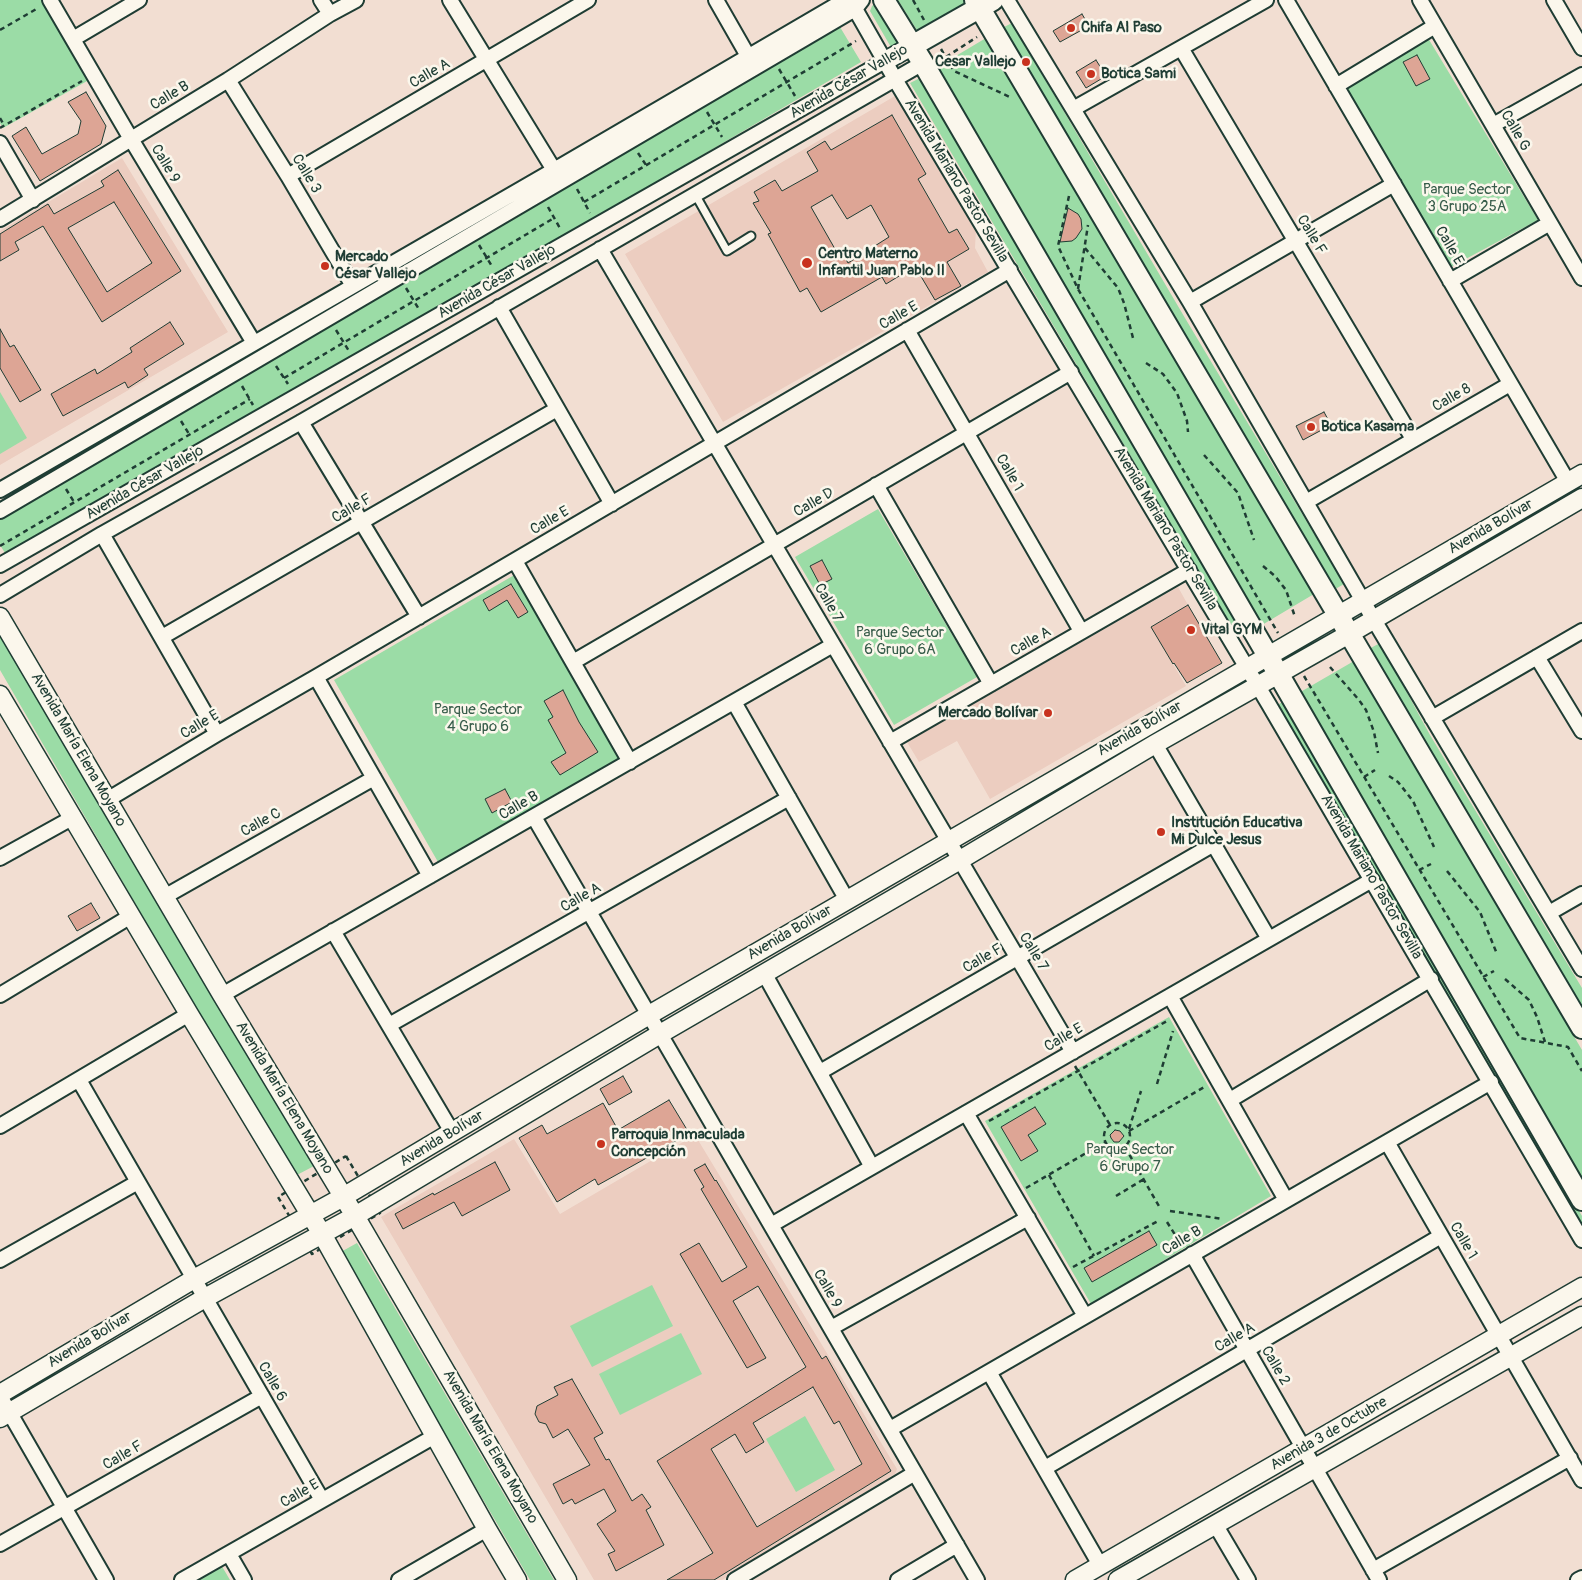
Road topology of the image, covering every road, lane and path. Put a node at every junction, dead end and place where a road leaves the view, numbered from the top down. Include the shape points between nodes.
1 (51, 0) edge
2 (139, 0) edge
3 (320, 0) edge
4 (356, 0) edge
5 (450, 0) edge
6 (588, 0) edge
7 (716, 0) edge
8 (884, 0) edge
9 (913, 0) edge
10 (1007, 0) edge
11 (1266, 0) edge
12 (1286, 0) edge
13 (1420, 0) edge
14 (1554, 0) edge
15 (853, 2) edge
16 (983, 2) edge
17 (330, 14) junction
18 (1435, 26) junction
19 (992, 28) junction
20 (0, 30) edge
21 (933, 34) junction
22 (74, 39) junction
23 (858, 40) dead end
24 (1180, 48) junction
25 (1582, 48) edge
26 (748, 56) junction
27 (946, 57) junction
28 (920, 59) junction
29 (486, 60) junction
30 (885, 61) junction
31 (777, 66) dead end
32 (94, 74) junction
33 (1582, 75) edge
34 (895, 79) junction
35 (228, 80) junction
36 (787, 82) junction
37 (1336, 86) junction
38 (796, 98) dead end
39 (1012, 98) dead end
40 (705, 108) dead end
41 (1073, 109) junction
42 (0, 118) edge
43 (715, 125) junction
44 (1493, 125) junction
45 (4, 126) junction
46 (0, 128) edge
47 (131, 139) junction
48 (724, 140) dead end
49 (0, 142) edge
50 (636, 150) dead end
51 (646, 166) junction
52 (554, 170) junction
53 (288, 176) junction
54 (1394, 184) junction
55 (575, 186) dead end
56 (1070, 192) dead end
57 (695, 194) junction
58 (1074, 199) dead end
59 (33, 200) junction
60 (584, 202) junction
61 (546, 203) dead end
62 (592, 216) dead end
63 (554, 218) junction
64 (0, 219) edge
65 (1088, 222) dead end
66 (1550, 223) junction
67 (563, 233) dead end
68 (751, 236) dead end
69 (1295, 241) junction
70 (479, 244) dead end
71 (1085, 248) junction
72 (600, 249) junction
73 (487, 258) junction
74 (1010, 270) junction
75 (496, 273) dead end
76 (1582, 278) edge
77 (1450, 280) junction
78 (354, 286) junction
79 (406, 287) dead end
80 (1078, 289) dead end
81 (414, 301) junction
82 (1190, 302) junction
83 (499, 308) junction
84 (423, 315) dead end
85 (336, 328) dead end
86 (907, 330) junction
87 (1133, 338) dead end
88 (344, 342) junction
89 (254, 343) junction
90 (352, 356) dead end
91 (1146, 362) dead end
92 (276, 364) dead end
93 (1071, 372) junction
94 (284, 378) junction
95 (1510, 384) junction
96 (241, 385) dead end
97 (288, 385) dead end
98 (250, 399) junction
99 (557, 409) junction
100 (257, 412) dead end
101 (181, 421) dead end
102 (300, 422) junction
103 (967, 432) junction
104 (1188, 432) dead end
105 (189, 434) junction
106 (1413, 439) junction
107 (193, 440) dead end
108 (714, 443) junction
109 (1204, 455) dead end
110 (1575, 478) edge
111 (876, 485) junction
112 (66, 489) dead end
113 (0, 490) edge
114 (1581, 500) edge
115 (74, 502) junction
116 (1306, 502) junction
117 (612, 504) junction
118 (0, 511) edge
119 (362, 522) junction
120 (102, 534) junction
121 (1254, 540) dead end
122 (774, 545) junction
123 (0, 546) edge
124 (515, 561) junction
125 (0, 565) edge
126 (1264, 566) dead end
127 (1189, 570) junction
128 (0, 595) edge
129 (1363, 602) junction
130 (1338, 616) junction
131 (0, 617) edge
132 (419, 617) junction
133 (1295, 617) dead end
134 (1374, 620) junction
135 (1582, 631) edge
136 (1081, 632) junction
137 (1349, 634) junction
138 (162, 637) junction
139 (833, 645) junction
140 (1268, 656) junction
141 (1537, 657) junction
142 (573, 662) junction
143 (1247, 667) junction
144 (1330, 667) dead end
145 (1279, 674) junction
146 (316, 677) junction
147 (991, 684) junction
148 (1258, 685) junction
149 (0, 695) edge
150 (734, 702) junction
151 (1432, 718) junction
152 (1582, 732) edge
153 (217, 734) junction
154 (890, 742) junction
155 (1155, 744) junction
156 (1378, 753) dead end
157 (630, 762) junction
158 (1375, 770) dead end
159 (1389, 776) dead end
160 (1364, 777) dead end
161 (374, 778) junction
162 (789, 798) junction
163 (107, 800) junction
164 (534, 817) junction
165 (72, 818) junction
166 (948, 840) junction
167 (1214, 844) junction
168 (1434, 847) dead end
169 (0, 858) edge
170 (960, 860) junction
171 (1431, 864) dead end
172 (1419, 870) dead end
173 (1446, 872) dead end
174 (430, 876) junction
175 (1372, 880) junction
176 (1582, 894) edge
177 (164, 897) junction
178 (846, 900) junction
179 (589, 912) junction
180 (1549, 913) junction
181 (131, 916) junction
182 (333, 931) junction
183 (1269, 939) junction
184 (1497, 954) dead end
185 (1018, 958) junction
186 (1582, 969) edge
187 (1494, 971) dead end
188 (764, 973) junction
189 (1483, 977) dead end
190 (1431, 979) junction
191 (1505, 979) dead end
192 (0, 995) edge
193 (222, 995) junction
194 (1170, 996) junction
195 (189, 1014) junction
196 (649, 1015) junction
197 (389, 1025) junction
198 (1582, 1028) edge
199 (1172, 1031) junction
200 (660, 1034) junction
201 (1177, 1039) dead end
202 (1071, 1053) junction
203 (1078, 1071) junction
204 (1582, 1071) edge
205 (820, 1072) junction
206 (1218, 1079) junction
207 (79, 1080) junction
208 (1490, 1082) junction
209 (1157, 1084) dead end
210 (1141, 1091) dead end
211 (1230, 1100) junction
212 (966, 1113) junction
213 (989, 1121) dead end
214 (1110, 1125) junction
215 (0, 1126) edge
216 (1129, 1130) junction
217 (452, 1132) junction
218 (1105, 1142) junction
219 (1387, 1142) junction
220 (1125, 1146) junction
221 (872, 1167) junction
222 (1049, 1175) junction
223 (1144, 1179) junction
224 (138, 1182) junction
225 (1014, 1195) junction
226 (1116, 1196) dead end
227 (344, 1197) junction
228 (1286, 1200) junction
229 (1582, 1200) edge
230 (1160, 1208) dead end
231 (1170, 1210) dead end
232 (310, 1215) junction
233 (356, 1216) junction
234 (1028, 1218) junction
235 (1158, 1221) dead end
236 (1167, 1222) dead end
237 (1219, 1224) dead end
238 (771, 1225) junction
239 (322, 1234) junction
240 (1441, 1236) junction
241 (1582, 1240) edge
242 (1094, 1256) junction
243 (1190, 1256) junction
244 (1069, 1259) dead end
245 (0, 1260) edge
246 (194, 1279) junction
247 (1582, 1287) edge
248 (205, 1298) junction
249 (1085, 1316) junction
250 (1582, 1316) edge
251 (831, 1328) junction
252 (1498, 1335) junction
253 (1246, 1350) junction
254 (1510, 1356) junction
255 (989, 1372) junction
256 (0, 1395) edge
257 (262, 1396) junction
258 (5, 1415) edge
259 (890, 1429) junction
260 (435, 1436) junction
261 (1303, 1449) junction
262 (1570, 1458) junction
263 (1045, 1468) junction
264 (1315, 1468) junction
265 (916, 1473) junction
266 (1582, 1480) edge
267 (322, 1500) junction
268 (64, 1508) junction
269 (1215, 1524) junction
270 (487, 1529) junction
271 (0, 1544) edge
272 (958, 1546) junction
273 (228, 1554) junction
274 (1100, 1565) junction
275 (1376, 1575) edge
276 (1582, 1578) edge
277 (106, 1580) edge
278 (182, 1580) edge
279 (244, 1580) edge
280 (400, 1580) edge
281 (518, 1580) edge
282 (567, 1580) edge
283 (735, 1580) edge
284 (898, 1580) edge
285 (977, 1580) edge
286 (1075, 1580) edge
287 (1118, 1580) edge
288 (1248, 1580) edge
289 (1578, 1580) edge

1 - 20 path
1 - 22 street, Calle 9
2 - 22 street
3 - 17 street
4 - 17 street, Calle B
5 - 29 street
6 - 29 street, Calle A
7 - 26 street
8 - 28 main road, Avenida Mariano Pastor Sevilla
9 - 21 path
10 - 41 street
11 - 24 street
12 - 37 street, Calle E
13 - 18 street, Calle G
14 - 25 street
15 - 26 street
15 - 30 street, Avenida Mariano Pastor Sevilla
15 - 118 street
16 - 19 main road
16 - 21 main road, Avenida César Vallejo
17 - 35 street, Calle B
18 - 37 street
18 - 44 street, Calle G
19 - 27 path
19 - 130 main road
21 - 27 path
21 - 28 main road, Avenida César Vallejo
22 - 32 street, Calle 9
23 - 36 path
24 - 41 street
24 - 69 street, Calle F
26 - 52 street
27 - 28 path
27 - 39 path via 954,71
28 - 30 street, Avenida César Vallejo
28 - 34 street, Avenida César Vallejo
28 - 140 main road, Avenida Mariano Pastor Sevilla
29 - 52 street
29 - 53 street, Calle A
30 - 34 street, Avenida Mariano Pastor Sevilla
30 - 125 street, Avenida César Vallejo
31 - 36 path
32 - 45 path
32 - 47 street, Calle 9
33 - 44 street
34 - 57 street, Avenida César Vallejo
34 - 74 street, Avenida Mariano Pastor Sevilla
35 - 47 street, Calle B
35 - 53 street, Calle 3
36 - 38 path
36 - 43 path
37 - 54 street, Calle E
40 - 43 path
41 - 82 street
42 - 45 path
43 - 48 path
43 - 51 path
44 - 66 street, Calle G
45 - 46 path
47 - 59 street, Calle B
47 - 89 street, Calle 9
49 - 59 street
50 - 51 path
51 - 60 path
52 - 78 street
53 - 78 street, Calle 3
54 - 69 street
54 - 77 street, Calle E
55 - 60 path
56 - 58 path
57 - 68 lane via 727,251
57 - 72 street, Avenida César Vallejo
59 - 64 street, Calle B
60 - 62 path
61 - 63 path
63 - 67 path
63 - 73 path
65 - 71 path
66 - 76 street, Calle G
66 - 77 street
69 - 82 street
69 - 106 street, Calle F
70 - 73 path
71 - 80 path
71 - 87 path via 1118,288
72 - 83 street, Avenida César Vallejo
72 - 108 street, Calle 7
73 - 75 path
73 - 81 path
74 - 86 street, Calle E
74 - 93 street, Avenida Mariano Pastor Sevilla
77 - 95 street, Calle E
78 - 89 street
79 - 81 path
81 - 84 path
81 - 88 path
82 - 116 street
83 - 99 street
83 - 102 street, Avenida César Vallejo
85 - 88 path
86 - 103 street, Calle 1
86 - 108 street, Calle E
88 - 90 path
88 - 94 path
89 - 113 street
91 - 104 path via 1163,374 1177,393
92 - 94 path
93 - 103 street, Calle D
93 - 127 street, Avenida Mariano Pastor Sevilla
94 - 97 path
95 - 106 street, Calle 8
95 - 110 street, Calle E
96 - 98 path
98 - 100 path
98 - 105 path
99 - 117 street
99 - 119 street, Calle F
101 - 105 path
102 - 119 street
102 - 120 street, Avenida César Vallejo
103 - 111 street, Calle D
103 - 136 street, Calle 1
105 - 107 path
105 - 115 path
106 - 116 street, Calle 8
108 - 117 street, Calle E
108 - 122 street, Calle 7
109 - 121 path via 1238,493
110 - 129 street, Avenida Bolívar
111 - 122 street, Calle D
111 - 147 street
112 - 115 path
114 - 134 street, Avenida Bolívar
115 - 123 path
116 - 129 street
117 - 124 street, Calle E
119 - 132 street
119 - 138 street, Calle F
120 - 128 street, Avenida César Vallejo
120 - 138 street
122 - 139 street, Calle 7
122 - 142 street, Calle D
124 - 132 street, Calle E
124 - 142 street
126 - 133 path via 1286,590
127 - 136 street, Calle A
127 - 143 street, Avenida Mariano Pastor Sevilla
129 - 130 street, Avenida Bolívar
129 - 134 street
130 - 137 main road
130 - 140 street, Avenida Bolívar
131 - 163 street, Avenida María Elena Moyano
132 - 146 street, Calle E
134 - 137 street, Avenida Bolívar
134 - 151 street
135 - 141 street
136 - 147 street, Calle A
137 - 145 street, Avenida Bolívar
137 - 198 main road
138 - 153 street
139 - 150 street, Calle B
139 - 154 street, Calle 7
140 - 143 street, Avenida Bolívar
140 - 145 main road, Avenida Mariano Pastor Sevilla
141 - 151 street
141 - 152 street
142 - 157 street
143 - 148 street, Avenida Mariano Pastor Sevilla
143 - 166 street, Avenida Bolívar
144 - 156 path via 1366,710
145 - 148 street, Avenida Bolívar
145 - 229 main road, Avenida Mariano Pastor Sevilla
146 - 153 street, Calle E
146 - 161 street
147 - 154 street, Calle A
148 - 155 street, Avenida Bolívar
148 - 175 street, Avenida Mariano Pastor Sevilla
149 - 165 street
150 - 157 street, Calle B
150 - 162 street
151 - 180 street
153 - 163 street, Calle E
154 - 166 street, Calle 7
155 - 167 street
155 - 170 street, Avenida Bolívar
157 - 164 street, Calle B
158 - 160 path
159 - 168 path via 1413,801
161 - 174 street
161 - 177 street, Calle C
162 - 178 street
162 - 179 street, Calle A
163 - 177 street, Avenida María Elena Moyano
164 - 174 street, Calle B
164 - 179 street
165 - 169 street
165 - 181 street
166 - 170 street, Calle 7
166 - 178 street, Avenida Bolívar
167 - 183 street
167 - 185 street, Calle F
170 - 185 street, Calle 7
170 - 188 street, Avenida Bolívar
171 - 172 path
173 - 184 path via 1480,912
174 - 182 street, Calle B
175 - 183 street, Calle E
175 - 190 street, Avenida Mariano Pastor Sevilla
176 - 180 street
177 - 193 street, Avenida María Elena Moyano
178 - 196 street, Avenida Bolívar
179 - 196 street
179 - 197 street, Calle A
180 - 186 street
181 - 192 street
181 - 195 street
182 - 193 street, Calle B
182 - 197 street
183 - 194 street, Calle E
185 - 202 street, Calle 7
185 - 205 street, Calle F
187 - 189 path
188 - 200 street, Avenida Bolívar
188 - 205 street
190 - 208 street, Avenida Mariano Pastor Sevilla
190 - 211 street
191 - 204 path via 1529,1000 1545,1042 1568,1047
193 - 227 street, Avenida María Elena Moyano
194 - 202 street, Calle E
194 - 206 street
195 - 207 street
195 - 232 street
196 - 200 street, Calle 9
196 - 217 street, Avenida Bolívar
197 - 217 street
199 - 201 path
199 - 203 path via 1167,1021
199 - 209 path
200 - 233 street, Avenida Bolívar
200 - 238 street, Calle 9
202 - 203 path
202 - 212 street, Calle E
203 - 213 path
203 - 214 path
205 - 221 street
206 - 211 street
206 - 216 path
207 - 215 street
207 - 224 street
208 - 219 street, Calle B
208 - 241 street, Avenida Mariano Pastor Sevilla
210 - 216 path
211 - 228 street
212 - 221 street, Calle E
212 - 225 street
214 - 216 path via 1123,1124
214 - 218 path via 1104,1132
216 - 220 path via 1130,1139
217 - 227 street, Avenida Bolívar
218 - 220 path via 1113,1149
218 - 222 path
219 - 228 street, Calle B
219 - 240 street, Calle 1
220 - 223 path
221 - 238 street, Calle E
222 - 225 path
222 - 242 path
223 - 226 path
223 - 230 path
224 - 245 street
224 - 246 street
225 - 234 street
227 - 232 street, Avenida Bolívar
227 - 233 street, Avenida María Elena Moyano
228 - 243 street, Calle B
231 - 237 path via 1226,1220
232 - 239 street
232 - 246 street, Avenida Bolívar
233 - 239 street, Avenida Bolívar
233 - 282 street, Avenida María Elena Moyano
234 - 249 street
234 - 251 street
235 - 242 path
236 - 243 path
238 - 251 street, Calle 9
239 - 248 street, Avenida Bolívar
239 - 260 street
240 - 252 street, Calle 1
240 - 253 street, Calle A
242 - 244 path via 1073,1267
243 - 249 street, Calle B
243 - 253 street, Calle 2
246 - 248 street, Calle 6
246 - 256 street, Avenida Bolívar
247 - 252 street, Avenida 3 de Octubre
248 - 257 street, Calle 6
248 - 258 street, Avenida Bolívar
249 - 255 street, Calle B
250 - 254 street, Avenida 3 de Octubre
251 - 259 street, Calle 9
252 - 254 street, Calle 1
252 - 261 street, Avenida 3 de Octubre
253 - 261 street, Calle 2
253 - 263 street, Calle A
254 - 262 street
254 - 264 street, Avenida 3 de Octubre
255 - 259 street, Calle B
255 - 263 street
256 - 258 street
257 - 267 street, Calle 6
257 - 268 street, Calle F
258 - 268 street
259 - 265 street, Calle 9
260 - 267 street, Calle E
260 - 270 street
261 - 264 street, Calle 2
261 - 274 street, Avenida 3 de Octubre
262 - 266 street
262 - 275 street
263 - 274 street
264 - 269 street, Avenida 3 de Octubre
264 - 275 street
265 - 272 street, Calle 9
265 - 283 street
267 - 273 street, Calle E
268 - 271 street, Calle F
268 - 277 street
269 - 287 street, Avenida 3 de Octubre
269 - 288 street
270 - 280 street
270 - 281 street
272 - 284 street
272 - 285 street, Calle 9
273 - 278 street, Calle E
273 - 279 street
274 - 286 street, Avenida 3 de Octubre
276 - 289 street

